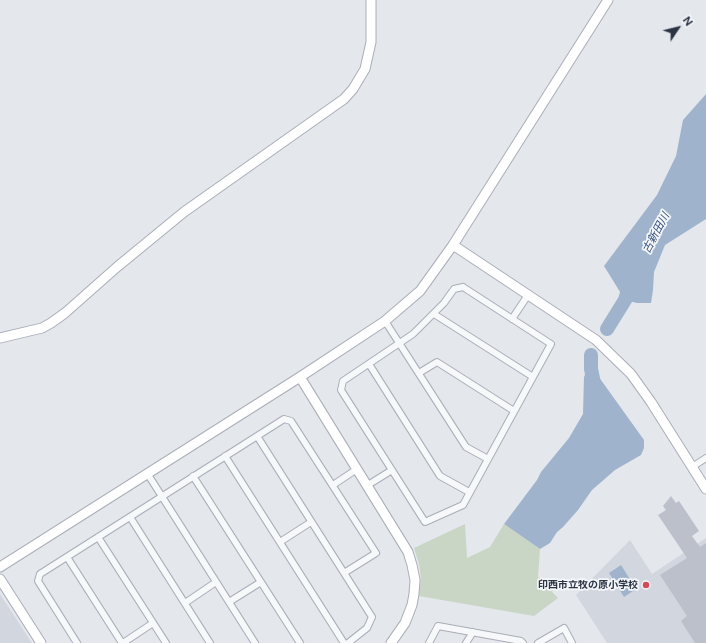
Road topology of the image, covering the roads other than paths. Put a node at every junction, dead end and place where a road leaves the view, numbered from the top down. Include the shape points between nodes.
1 (371, 0) edge
2 (608, 0) edge
3 (453, 245) junction
4 (528, 295) junction
5 (434, 314) junction
6 (512, 319) junction
7 (385, 321) junction
8 (0, 338) edge
9 (400, 344) junction
10 (369, 364) junction
11 (419, 373) junction
12 (300, 377) junction
13 (533, 377) junction
14 (514, 411) junction
15 (257, 436) junction
16 (225, 456) junction
17 (706, 458) edge
18 (488, 459) junction
19 (692, 467) junction
20 (357, 469) junction
21 (392, 470) junction
22 (147, 473) junction
23 (193, 476) junction
24 (333, 485) junction
25 (368, 485) junction
26 (706, 489) edge
27 (469, 492) junction
28 (162, 496) junction
29 (130, 517) junction
30 (311, 522) junction
31 (98, 537) junction
32 (280, 542) junction
33 (67, 557) junction
34 (0, 567) edge
35 (344, 573) junction
36 (0, 579) edge
37 (216, 582) junction
38 (261, 582) junction
39 (229, 602) junction
40 (185, 603) junction
41 (153, 623) junction
42 (473, 632) junction
43 (41, 643) edge
44 (77, 643) edge
45 (122, 643) edge
46 (166, 643) edge
47 (210, 643) edge
48 (255, 643) edge
49 (300, 643) edge
50 (344, 643) edge
51 (348, 643) edge
52 (391, 643) edge
53 (429, 643) edge
54 (466, 643) edge
55 (523, 643) edge
56 (538, 643) edge
57 (572, 643) edge

1 - 8 street via 371,42 365,69 344,99 184,212 51,324
2 - 3 street
3 - 4 street
3 - 7 street via 420,292
4 - 6 street
4 - 19 street via 596,340 631,374
5 - 6 street via 454,289 462,287
5 - 9 street
5 - 13 street
6 - 13 street via 551,344
7 - 9 street
7 - 12 street
9 - 10 street
9 - 11 street
10 - 21 street via 342,381 341,390
10 - 27 street via 440,476
11 - 14 street via 437,362
11 - 18 street via 466,447
12 - 20 street
12 - 22 street
13 - 14 street
14 - 18 street
15 - 16 street
15 - 24 street via 284,419 291,421
15 - 30 street
16 - 23 street
16 - 32 street
17 - 19 street
18 - 27 street
19 - 26 street
20 - 24 street
20 - 25 street
21 - 25 street
21 - 27 street via 425,522 463,505
22 - 28 street
22 - 34 street
23 - 28 street
23 - 38 street
24 - 35 street via 376,553
25 - 52 street via 408,552 415,580 409,614
28 - 29 street
28 - 37 street
29 - 31 street
29 - 40 street
30 - 32 street
30 - 35 street
31 - 33 street
31 - 41 street
32 - 50 street
33 - 44 street via 40,574 38,581
33 - 45 street
35 - 51 street via 372,617 367,628
36 - 43 street
37 - 39 street
37 - 40 street
38 - 39 street
38 - 49 street
39 - 48 street
40 - 47 street
41 - 45 street
41 - 46 street
42 - 53 street via 438,626
42 - 54 street
42 - 55 street
56 - 57 street via 564,628

